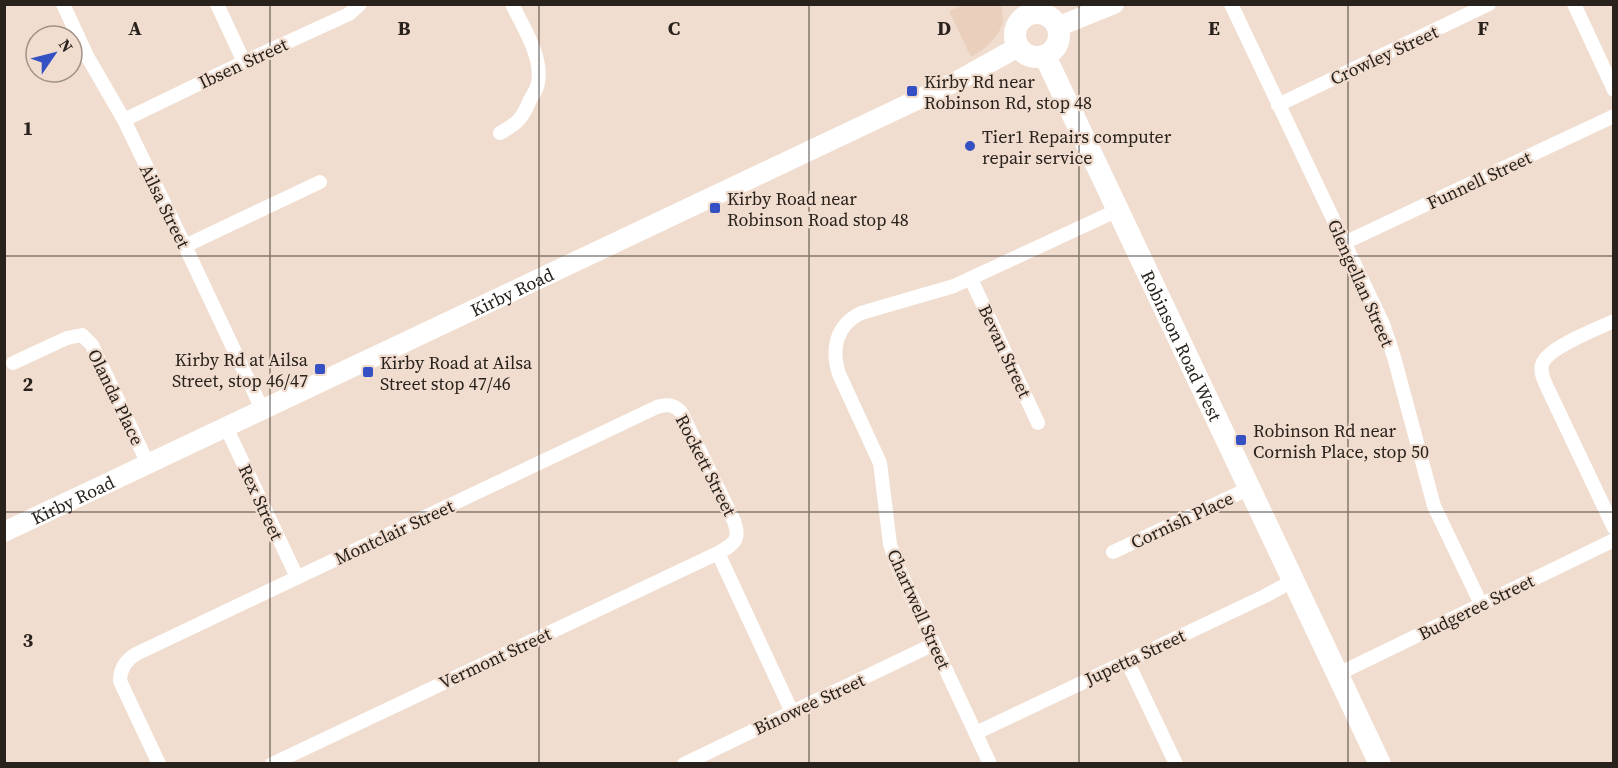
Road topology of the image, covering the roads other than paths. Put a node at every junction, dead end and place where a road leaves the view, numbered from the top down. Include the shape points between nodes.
1 (63, 4) edge
2 (217, 4) edge
3 (360, 4) edge
4 (512, 4) edge
5 (1114, 4) edge
6 (1231, 4) edge
7 (1489, 4) edge
8 (1574, 4) edge
9 (1024, 10) edge
10 (1057, 27) junction
11 (1017, 47) junction
12 (1045, 56) junction
13 (244, 62) junction
14 (1614, 90) edge
15 (1278, 105) junction
16 (1614, 116) edge
17 (124, 120) junction
18 (500, 133) dead end
19 (320, 182) dead end
20 (1118, 210) junction
21 (1344, 243) junction
22 (185, 246) junction
23 (971, 279) junction
24 (1614, 321) edge
25 (13, 363) dead end
26 (673, 405) joint
27 (262, 409) junction
28 (1038, 423) dead end
29 (226, 427) junction
30 (148, 464) junction
31 (1250, 488) junction
32 (1614, 528) edge
33 (4, 532) edge
34 (1614, 540) edge
35 (1113, 552) dead end
36 (718, 553) junction
37 (297, 577) junction
38 (1294, 580) junction
39 (1481, 604) junction
40 (934, 644) junction
41 (1127, 661) junction
42 (108, 664) dead end
43 (121, 670) junction
44 (1338, 674) junction
45 (792, 712) junction
46 (976, 733) junction
47 (159, 764) edge
48 (272, 764) edge
49 (684, 764) edge
50 (990, 764) edge
51 (1176, 764) edge
52 (1380, 764) edge

1 - 17 street, Ailsa Street
2 - 13 street
3 - 13 street, Ibsen Street via 349,14
4 - 18 street via 534,50 538,84 523,117
5 - 10 street
6 - 15 street, Glengellan Street
7 - 15 street, Crowley Street
8 - 14 street
9 - 10 main road via 1045,15
9 - 11 main road via 1015,32
10 - 12 main road via 1058,42
11 - 12 main road via 1032,57
11 - 27 street, Kirby Road via 959,80
12 - 20 main road, Robinson Road West
13 - 17 street, Ibsen Street
15 - 21 street, Glengellan Street
16 - 21 street, Funnell Street
17 - 22 street, Ailsa Street
19 - 22 street
20 - 23 street, Chartwell Street
20 - 31 main road, Robinson Road West
21 - 39 street, Glengellan Street via 1388,339 1434,506
22 - 27 street, Ailsa Street
23 - 28 street, Bevan Street
23 - 40 street, Chartwell Street via 861,313 844,326 835,347 839,374 880,463 892,554
24 - 32 street via 1555,350 1544,360 1541,371
25 - 30 street, Olanda Place via 82,335 92,345
26 - 36 street, Rockett Street via 686,420 737,528 736,540
26 - 37 street, Montclair Street via 657,407
27 - 29 street, Kirby Road
29 - 30 street, Kirby Road
29 - 37 street, Rex Street
30 - 33 street, Kirby Road
31 - 35 street, Cornish Place
31 - 38 main road, Robinson Road West
34 - 39 street, Budgeree Street
36 - 45 street
36 - 48 street, Vermont Street
37 - 43 street, Montclair Street via 136,654
38 - 41 street, Jupetta Street
38 - 44 main road, Robinson Road West
39 - 44 street, Budgeree Street
40 - 45 street, Binowee Street
40 - 46 street, Chartwell Street
41 - 46 street, Jupetta Street
41 - 51 street
42 - 43 street
43 - 47 street via 123,689
44 - 52 main road, Robinson Road West
45 - 49 street, Binowee Street
46 - 50 street, Chartwell Street

